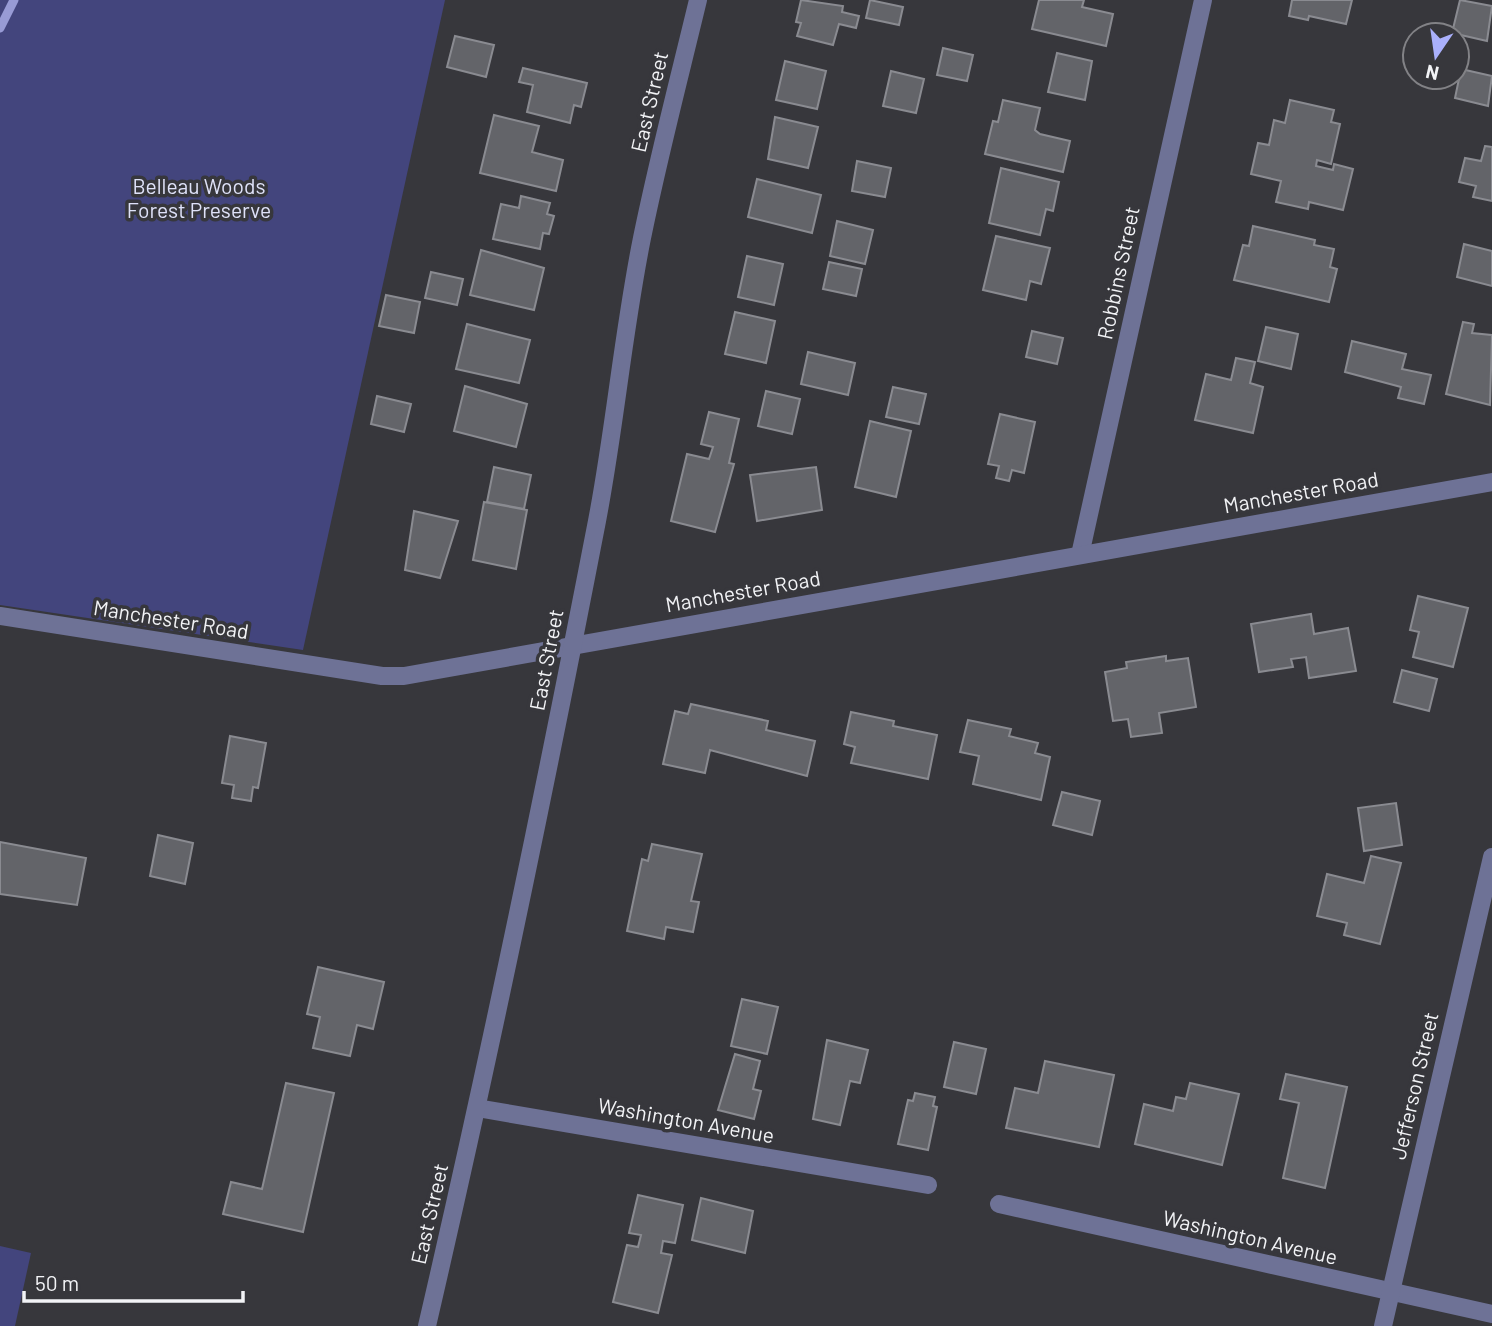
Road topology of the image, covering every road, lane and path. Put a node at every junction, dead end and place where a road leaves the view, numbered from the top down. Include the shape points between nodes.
1 (698, 0) edge
2 (1203, 0) edge
3 (1492, 482) edge
4 (1080, 555) junction
5 (0, 615) edge
6 (573, 646) junction
7 (1492, 857) edge
8 (477, 1108) junction
9 (928, 1185) dead end
10 (999, 1204) dead end
11 (1391, 1293) junction
12 (1492, 1314) edge
13 (427, 1326) edge
14 (1383, 1326) edge

1 - 6 street, East Street via 642,239 609,457
2 - 4 street, Robbins Street
3 - 4 street, Manchester Road
4 - 6 street, Manchester Road
5 - 6 street, Manchester Road via 382,676
6 - 8 street, East Street
7 - 11 street, Jefferson Street
8 - 9 street, Washington Avenue
8 - 13 street, East Street
10 - 11 street, Washington Avenue
11 - 12 street, Washington Avenue
11 - 14 street, Jefferson Street

